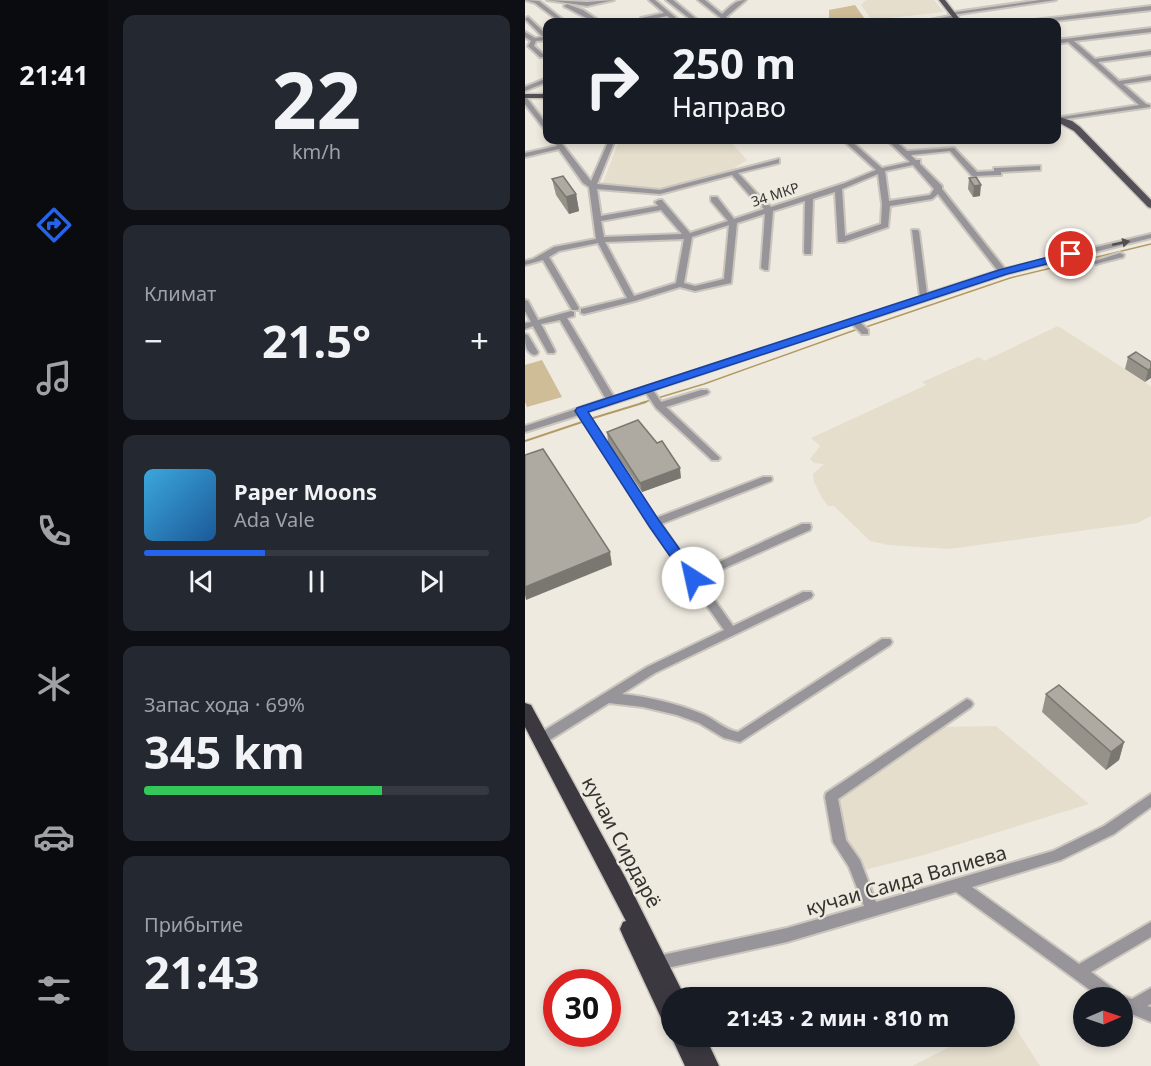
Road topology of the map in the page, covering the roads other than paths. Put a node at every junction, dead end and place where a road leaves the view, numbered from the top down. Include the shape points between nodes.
1 (528, 0) edge
2 (551, 0) edge
3 (611, 0) edge
4 (652, 0) edge
5 (669, 0) edge
6 (701, 0) edge
7 (743, 0) edge
8 (942, 0) edge
9 (1053, 0) edge
10 (603, 2) junction
11 (1151, 8) edge
12 (684, 12) junction
13 (669, 15) junction
14 (722, 17) joint
15 (955, 17) edge
16 (526, 18) edge
17 (558, 18) edge
18 (599, 18) edge
19 (650, 18) edge
20 (673, 18) edge
21 (692, 18) edge
22 (1061, 19) edge
23 (1151, 30) edge
24 (525, 34) edge
25 (543, 34) edge
26 (1069, 40) junction
27 (1061, 41) edge
28 (530, 44) edge
29 (1151, 53) edge
30 (542, 56) dead end
31 (1095, 61) junction
32 (1151, 78) edge
33 (543, 81) edge
34 (1119, 82) junction
35 (526, 87) edge
36 (543, 91) edge
37 (543, 96) edge
38 (525, 97) edge
39 (1148, 106) edge
40 (1061, 118) edge
41 (1061, 119) edge
42 (543, 123) edge
43 (559, 144) edge
44 (610, 144) edge
45 (851, 144) edge
46 (895, 144) edge
47 (561, 147) junction
48 (907, 153) junction
49 (525, 155) edge
50 (776, 161) dead end
51 (917, 162) junction
52 (1037, 168) dead end
53 (881, 170) junction
54 (734, 173) junction
55 (700, 183) junction
56 (593, 186) junction
57 (838, 187) junction
58 (939, 188) junction
59 (651, 192) junction
60 (809, 197) junction
61 (886, 204) junction
62 (1151, 205) edge
63 (765, 206) junction
64 (663, 207) junction
65 (597, 219) junction
66 (733, 222) junction
67 (915, 232) dead end
68 (688, 236) junction
69 (1151, 236) edge
70 (600, 240) junction
71 (808, 252) dead end
72 (544, 255) junction
73 (1120, 255) dead end
74 (1098, 256) junction
75 (525, 263) edge
76 (765, 268) dead end
77 (1003, 272) junction
78 (680, 284) junction
79 (924, 299) junction
80 (632, 300) junction
81 (525, 303) edge
82 (572, 314) junction
83 (855, 321) junction
84 (536, 323) junction
85 (525, 326) edge
86 (865, 332) dead end
87 (525, 338) edge
88 (551, 351) dead end
89 (534, 352) dead end
90 (648, 389) junction
91 (704, 392) dead end
92 (612, 401) junction
93 (659, 406) junction
94 (581, 411) junction
95 (525, 428) edge
96 (715, 458) dead end
97 (767, 479) dead end
98 (654, 523) junction
99 (806, 527) dead end
100 (693, 578) junction
101 (807, 595) dead end
102 (730, 630) junction
103 (886, 642) dead end
104 (609, 698) junction
105 (967, 704) dead end
106 (525, 710) edge
107 (533, 737) edge
108 (1151, 801) edge
109 (958, 885) junction
110 (872, 909) junction
111 (1151, 929) edge
112 (653, 964) junction
113 (1078, 972) junction
114 (661, 987) edge
115 (668, 987) edge
116 (1099, 987) edge
117 (1151, 995) edge
118 (1133, 1002) edge
119 (1133, 1006) edge
120 (1151, 1015) edge
121 (687, 1047) edge
122 (699, 1047) edge
123 (696, 1066) edge
124 (708, 1066) edge

1 - 17 street
2 - 10 street
2 - 18 street
3 - 10 street
4 - 13 street
5 - 12 street
6 - 14 street
7 - 14 street
8 - 15 main road
9 - 15 street
10 - 18 street
11 - 22 street
12 - 13 street
12 - 21 street
13 - 19 street
13 - 20 street
16 - 25 street
23 - 26 street
24 - 28 street
26 - 27 street
26 - 31 street
28 - 30 street
29 - 31 street
31 - 34 street
32 - 34 street
33 - 35 street
34 - 39 street
35 - 36 main road
37 - 38 main road
38 - 42 street
39 - 40 street
41 - 62 main road via 1077,129
43 - 47 street
44 - 56 street
45 - 53 street
46 - 48 street
47 - 49 street
47 - 56 street
48 - 51 street
48 - 52 street via 952,149 980,175
50 - 54 street, 34 МКР
51 - 53 street, 34 МКР
51 - 58 street
53 - 57 street, 34 МКР
53 - 61 street
54 - 55 street, 34 МКР
54 - 63 street
55 - 59 street, 34 МКР
55 - 66 street
56 - 59 street, 34 МКР
56 - 65 street
57 - 60 street, 34 МКР
57 - 61 street via 841,240 885,225
58 - 61 street via 932,196
58 - 77 street
59 - 64 street
60 - 63 street, 34 МКР
60 - 71 street
63 - 66 street, 34 МКР
63 - 76 street
64 - 65 street
64 - 68 street
65 - 70 street
66 - 68 street, 34 МКР
66 - 78 street via 728,281 695,289
67 - 79 street
68 - 70 street, 34 МКР
68 - 78 street
74 -> 69 street
70 - 72 street
70 - 80 street
72 - 75 street
72 - 82 street
73 - 74 street
74 - 77 street
77 - 79 street
78 - 80 street
79 - 83 street
80 - 82 street
81 - 84 street
82 - 84 street
82 - 92 street
83 - 86 street
83 - 90 street
84 - 85 street
84 - 88 street
87 - 89 street
90 - 92 street
90 - 93 street
91 - 93 street
92 - 94 street
93 - 96 street
94 - 95 street
94 - 98 street
97 - 98 street
98 - 100 street
99 - 100 street
100 - 102 street
101 - 102 street
102 - 104 street via 651,670
103 - 104 street via 740,737 727,735 711,722 695,716 640,700
104 - 107 street
105 - 110 street via 831,797 840,842 855,864
106 - 107 highway
107 - 112 highway via 615,899
108 - 109 street, кучаи Саида Валиева via 1109,830 1056,856
109 - 110 street, кучаи Саида Валиева
109 - 113 street
110 - 112 street, кучаи Саида Валиева via 787,936
111 - 113 street
112 - 114 highway
112 - 115 highway
113 - 116 street
117 - 118 street
119 - 120 street
121 - 123 highway
122 - 124 highway

